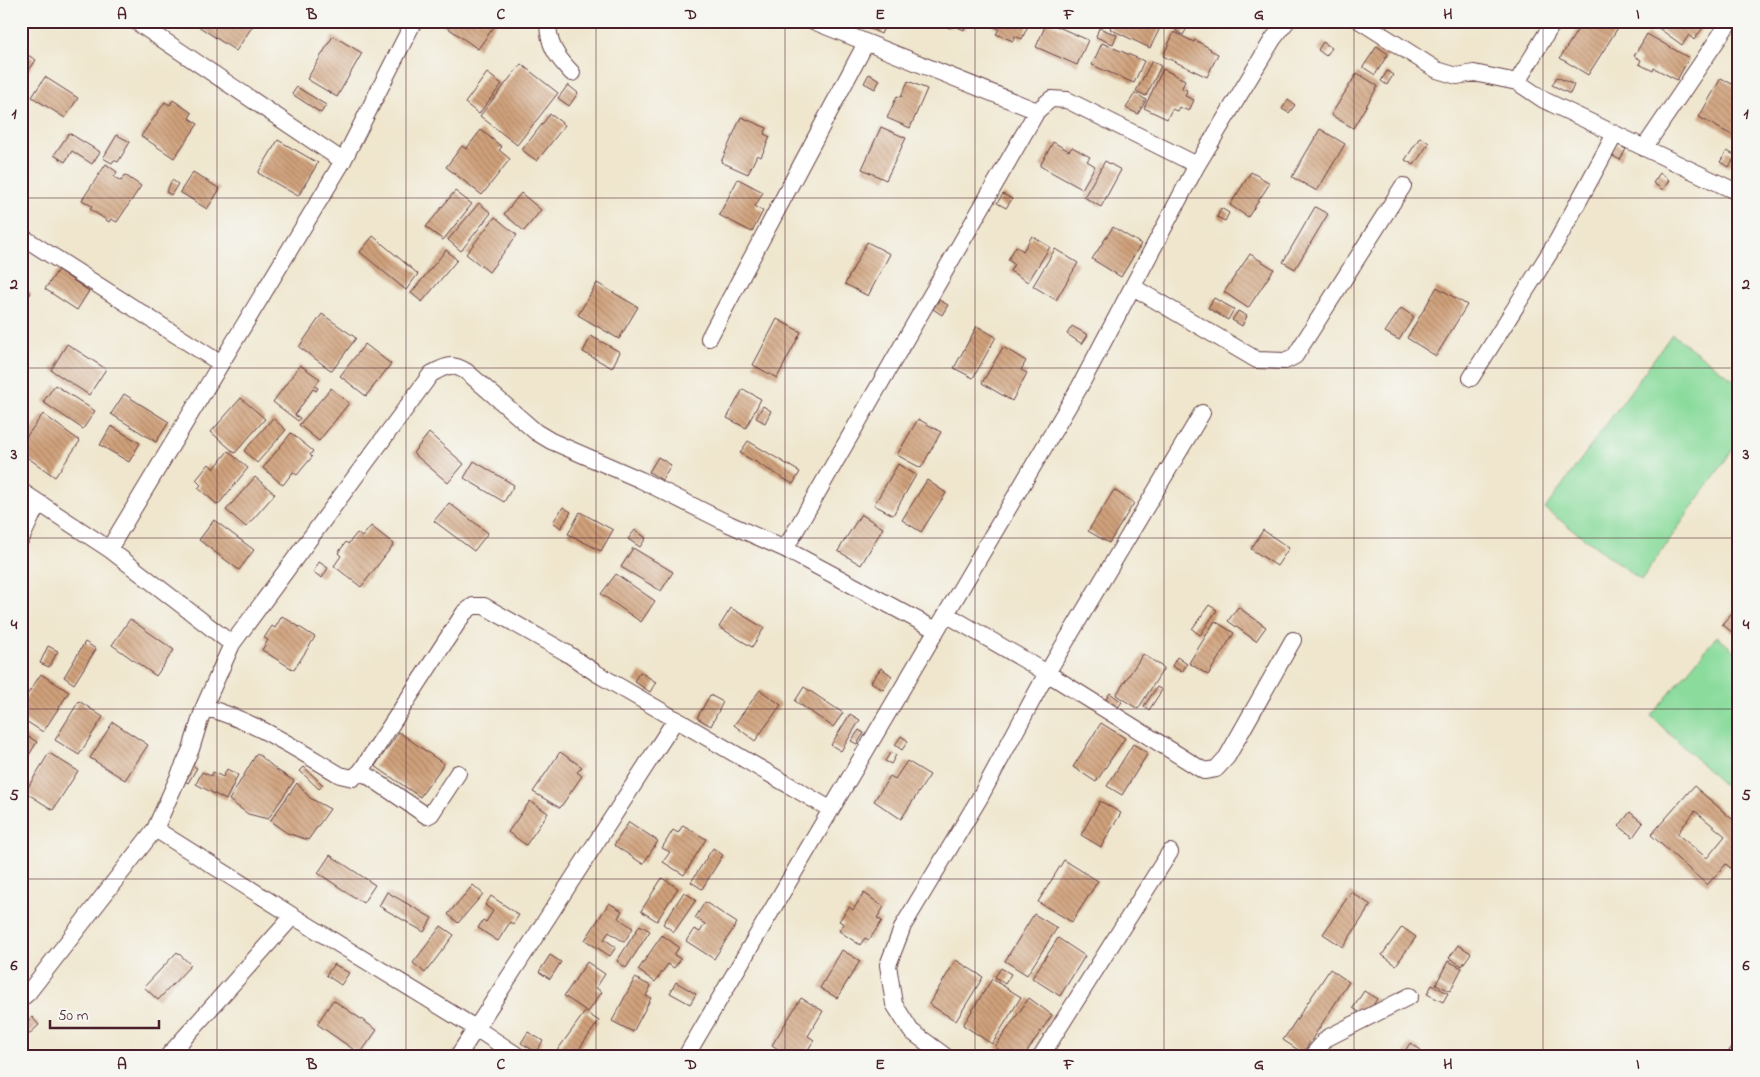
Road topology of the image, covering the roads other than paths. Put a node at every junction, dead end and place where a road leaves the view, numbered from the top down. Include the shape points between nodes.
1 (135, 21) edge
2 (414, 21) edge
3 (548, 21) edge
4 (813, 21) edge
5 (1287, 21) edge
6 (1360, 21) edge
7 (1554, 21) edge
8 (1730, 21) edge
9 (866, 43) junction
10 (572, 73) dead end
11 (1517, 82) junction
12 (1037, 111) junction
13 (1615, 134) junction
14 (1644, 148) junction
15 (342, 161) junction
16 (1197, 166) junction
17 (1403, 186) dead end
18 (1739, 193) edge
19 (21, 236) edge
20 (1133, 287) junction
21 (709, 338) dead end
22 (220, 363) junction
23 (1472, 378) dead end
24 (1202, 413) dead end
25 (21, 491) edge
26 (38, 503) junction
27 (21, 539) edge
28 (110, 549) junction
29 (785, 549) junction
30 (946, 614) junction
31 (936, 630) junction
32 (1292, 640) dead end
33 (232, 644) junction
34 (1047, 672) junction
35 (204, 707) junction
36 (676, 719) junction
37 (361, 771) junction
38 (458, 773) dead end
39 (830, 809) junction
40 (155, 829) junction
41 (1170, 852) dead end
42 (293, 916) junction
43 (1410, 996) dead end
44 (21, 999) edge
45 (477, 1029) junction
46 (1739, 1052) edge
47 (168, 1056) edge
48 (458, 1056) edge
49 (518, 1056) edge
50 (686, 1056) edge
51 (945, 1056) edge
52 (1041, 1056) edge
53 (1312, 1056) edge
54 (1736, 1056) edge

1 - 15 street
2 - 15 street
3 - 10 street via 548,33 558,58
4 - 9 street
5 - 16 street via 1273,38
6 - 11 street via 1437,70 1457,76 1474,73
7 - 11 street
8 - 14 street
9 - 12 street
9 - 21 street
11 - 13 street via 1544,100
12 - 16 street via 1051,99 1067,100
12 - 29 street
13 - 14 street
13 - 23 street via 1557,241
14 - 18 street
15 - 22 street
16 - 20 street
17 - 20 street via 1295,356 1285,361 1258,360
19 - 22 street
20 - 30 street via 1079,388
22 - 28 street
24 - 34 street
25 - 26 street
26 - 27 street
26 - 28 street
28 - 33 street
29 - 31 street
29 - 33 street via 551,441 536,432 467,372 458,366 447,365 431,374
30 - 31 street
30 - 34 street
31 - 39 street
32 - 34 street via 1227,757 1216,769 1204,771
33 - 35 street
34 - 51 street via 979,799 903,926 888,965 894,1004 911,1031
35 - 37 street via 263,729 340,775 352,778
35 - 40 street via 191,749
36 - 37 street via 484,606 473,606 464,613
36 - 39 street
36 - 45 street
37 - 38 street via 427,816
39 - 50 street
40 - 42 street
40 - 44 street
41 - 52 street
42 - 45 street
42 - 47 street
43 - 53 street via 1327,1038
45 - 48 street
45 - 49 street
46 - 54 street

